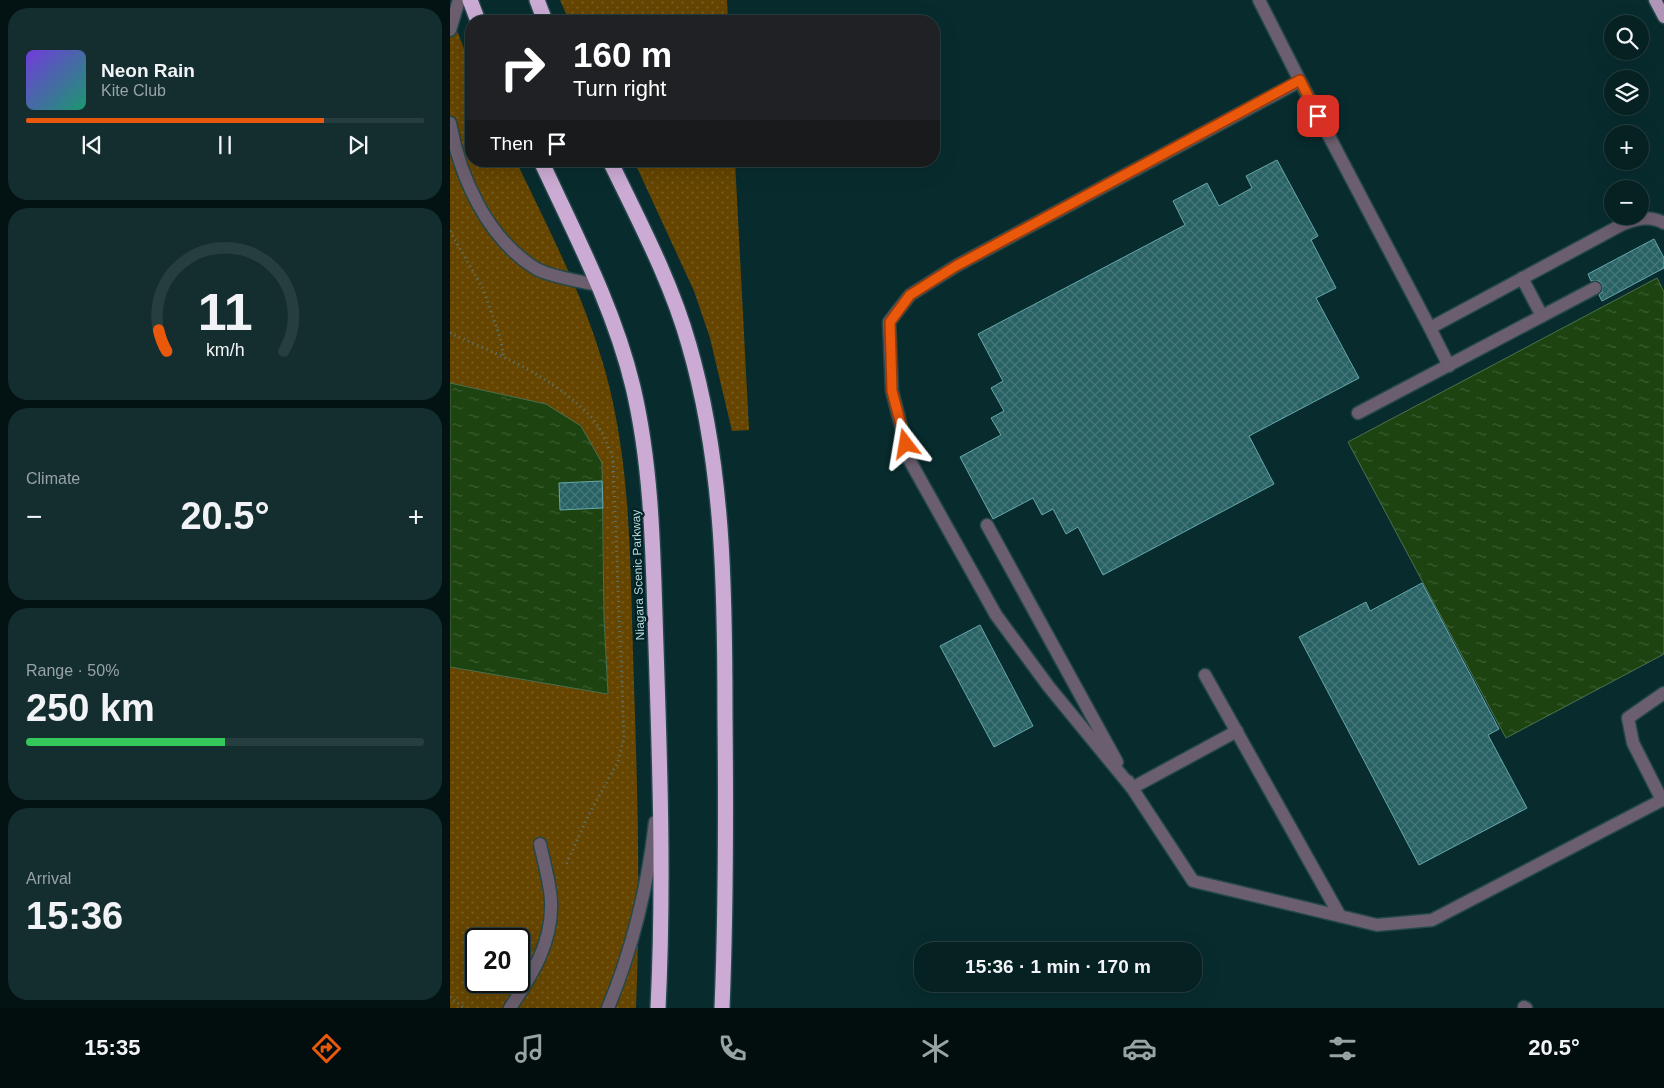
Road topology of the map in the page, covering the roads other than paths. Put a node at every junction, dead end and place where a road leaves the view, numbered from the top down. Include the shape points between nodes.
1 (459, 0) edge
2 (470, 0) edge
3 (537, 0) edge
4 (1259, 0) edge
5 (1655, 0) edge
6 (476, 15) edge
7 (543, 15) edge
8 (1664, 17) edge
9 (450, 30) edge
10 (1300, 80) junction
11 (450, 123) edge
12 (544, 167) edge
13 (613, 167) edge
14 (1664, 223) edge
15 (1522, 278) junction
16 (598, 285) junction
17 (1595, 288) dead end
18 (1542, 316) junction
19 (1430, 328) junction
20 (1448, 366) junction
21 (1358, 413) dead end
22 (987, 525) dead end
23 (1205, 675) dead end
24 (1664, 693) edge
25 (1237, 731) junction
26 (660, 782) junction
27 (1132, 788) junction
28 (1663, 799) edge
29 (540, 844) dead end
30 (1340, 916) junction
31 (510, 1008) edge
32 (608, 1008) edge
33 (658, 1008) edge
34 (722, 1008) edge

1 - 9 lane
2 - 6 highway
3 - 7 highway
4 - 10 lane
5 - 8 main road
10 - 19 lane
10 - 27 lane via 956,266 910,295 890,322 892,391 910,462 996,615 1049,687
11 - 16 lane via 455,151 484,218 512,251 537,270
12 - 16 highway, Niagara Scenic Parkway
13 - 34 highway via 665,277 682,322 712,443 720,518 725,664
14 - 15 lane via 1645,218 1623,224
15 - 18 lane
15 - 19 lane
16 - 26 highway, Niagara Scenic Parkway via 630,378 645,449 652,542
17 - 18 lane
18 - 20 lane
19 - 20 lane
20 - 21 lane
22 - 27 lane
23 - 25 lane
24 - 28 lane via 1628,718 1633,743
25 - 27 lane
25 - 30 lane
26 - 32 lane via 652,852 628,954
26 - 33 highway, Niagara Scenic Parkway via 662,886
27 - 30 lane via 1193,881
28 - 30 lane via 1432,920 1377,925
29 - 31 lane via 551,899 547,940 534,971

